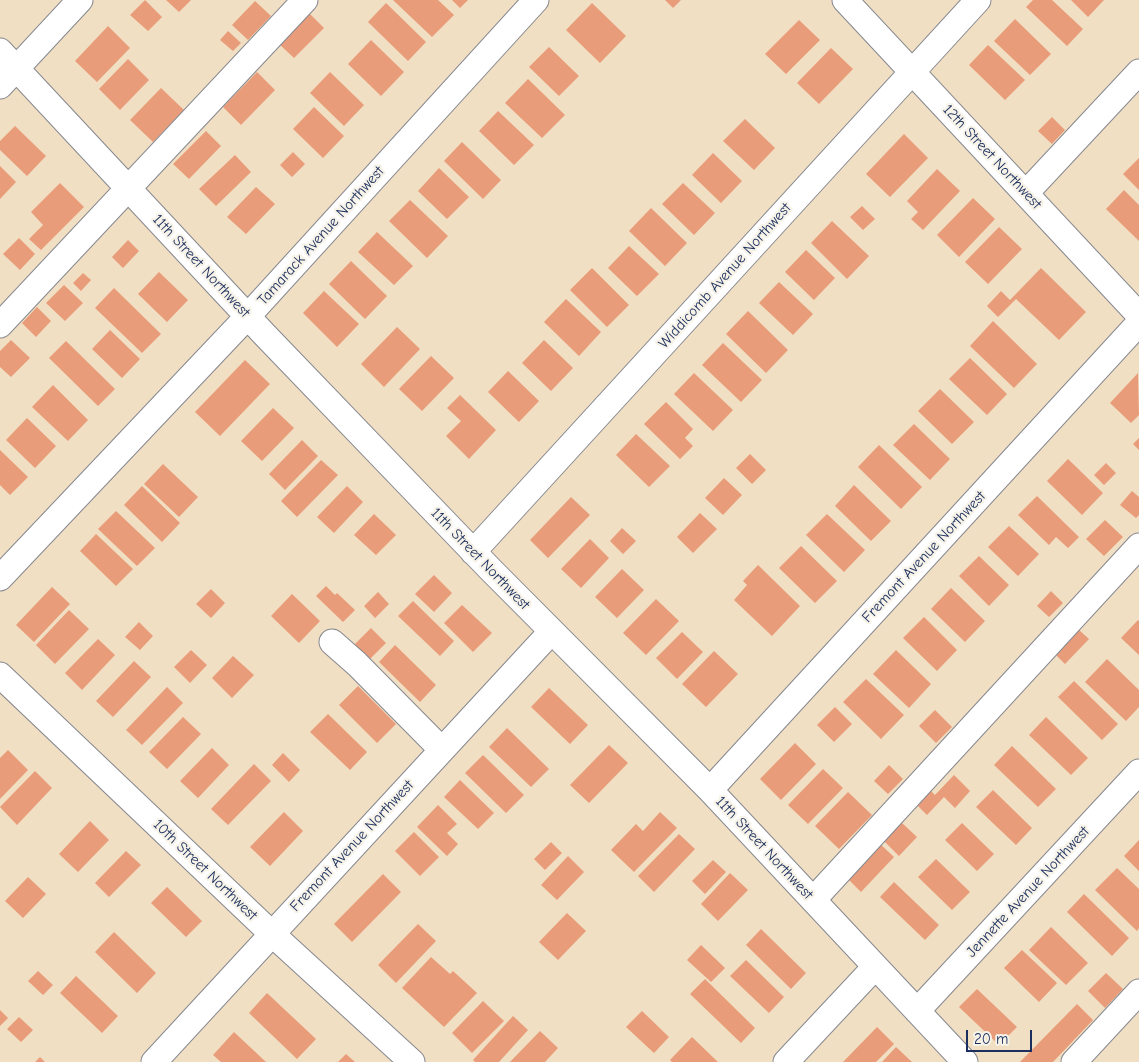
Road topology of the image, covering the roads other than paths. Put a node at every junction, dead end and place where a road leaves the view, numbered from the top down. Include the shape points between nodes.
1 (80, 0) edge
2 (305, 0) edge
3 (536, 0) edge
4 (845, 0) edge
5 (978, 0) edge
6 (5, 68) edge
7 (912, 70) junction
8 (1139, 72) edge
9 (129, 189) junction
10 (1026, 193) junction
11 (1139, 315) edge
12 (248, 316) junction
13 (1139, 323) edge
14 (0, 325) edge
15 (1139, 546) edge
16 (473, 552) junction
17 (0, 578) edge
18 (551, 632) junction
19 (332, 642) dead end
20 (0, 675) edge
21 (442, 750) junction
22 (1139, 772) edge
23 (710, 790) junction
24 (813, 900) junction
25 (271, 933) junction
26 (874, 968) junction
27 (1139, 992) edge
28 (917, 1011) junction
29 (154, 1062) edge
30 (412, 1062) edge
31 (786, 1062) edge
32 (965, 1062) edge
33 (1074, 1062) edge

1 - 6 street
2 - 9 street
3 - 12 street, Tamarack Avenue Northwest
4 - 7 street, 12th Street Northwest
5 - 7 street, Widdicomb Avenue Northwest
6 - 9 street, 11th Street Northwest
7 - 10 street, 12th Street Northwest
7 - 16 street, Widdicomb Avenue Northwest
8 - 10 street
9 - 12 street, 11th Street Northwest
9 - 14 street
10 - 11 street, 12th Street Northwest
12 - 16 street, 11th Street Northwest
12 - 17 street, Tamarack Avenue Northwest
13 - 23 street, Fremont Avenue Northwest
15 - 24 street
16 - 18 street, 11th Street Northwest
18 - 21 street, Fremont Avenue Northwest
18 - 23 street, 11th Street Northwest
19 - 21 street
20 - 25 street, 10th Street Northwest
21 - 25 street, Fremont Avenue Northwest
22 - 28 street, Jennette Avenue Northwest
23 - 24 street, 11th Street Northwest
24 - 26 street, 11th Street Northwest
25 - 29 street, Fremont Avenue Northwest
25 - 30 street, 10th Street Northwest
26 - 28 street, 11th Street Northwest
26 - 31 street
27 - 33 street
28 - 32 street, 11th Street Northwest

